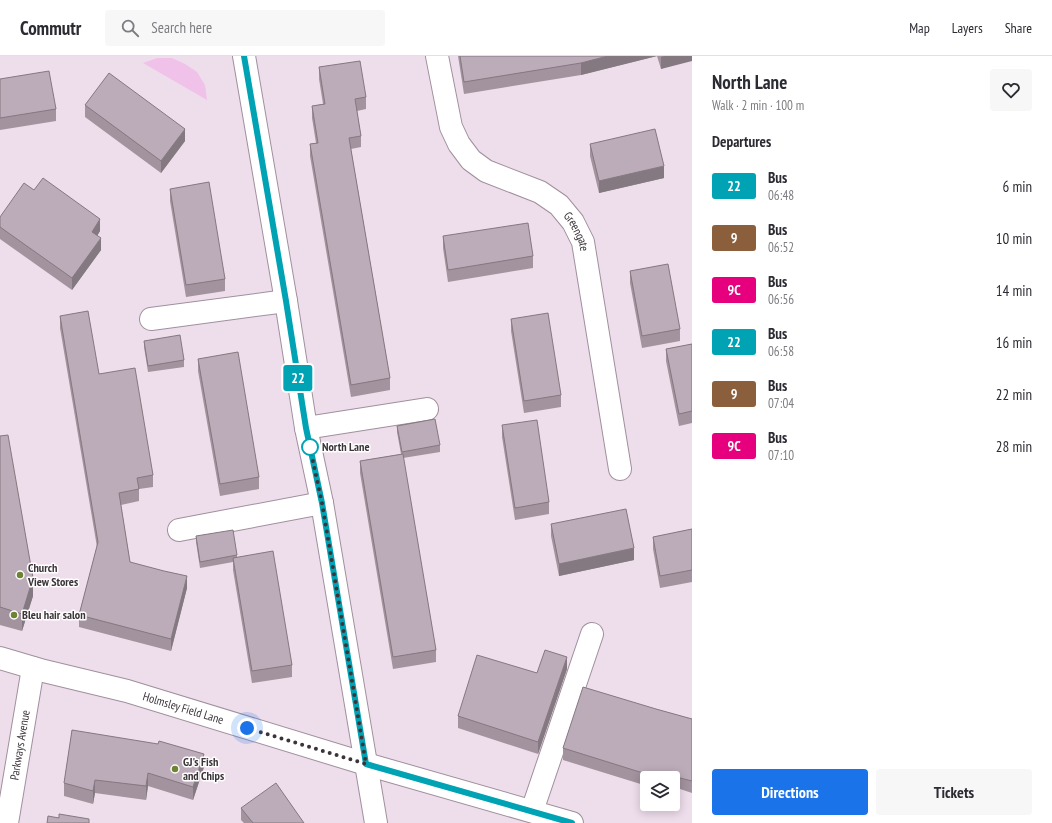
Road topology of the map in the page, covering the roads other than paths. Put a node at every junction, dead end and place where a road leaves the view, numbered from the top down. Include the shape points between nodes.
1 (244, 56) edge
2 (437, 56) edge
3 (286, 301) junction
4 (151, 319) dead end
5 (427, 409) dead end
6 (306, 428) junction
7 (620, 469) dead end
8 (322, 503) junction
9 (180, 530) dead end
10 (592, 634) dead end
11 (0, 658) edge
12 (33, 668) junction
13 (366, 764) junction
14 (532, 811) junction
15 (7, 823) edge
16 (376, 823) edge
17 (572, 823) edge

1 - 3 street
2 - 7 street, Greengate via 451,127 471,160 486,171 540,192 559,205 574,222 583,242
3 - 4 street
3 - 6 street
5 - 6 street
6 - 8 street
8 - 9 street
8 - 13 street
10 - 14 street
11 - 12 street, Holmsley Field Lane
12 - 13 street, Holmsley Field Lane via 127,691
12 - 15 street, Parkways Avenue
13 - 14 street, Holmsley Field Lane
13 - 16 street
14 - 17 street, Holmsley Field Lane

